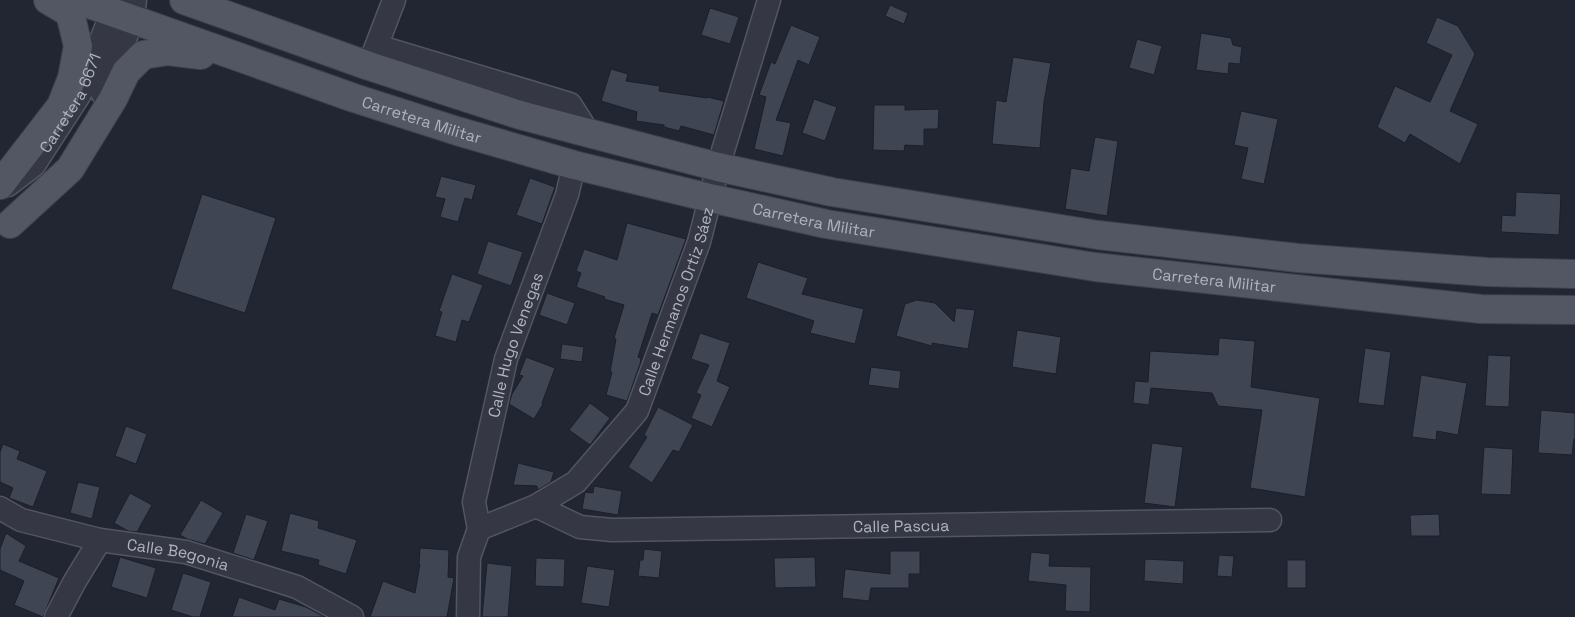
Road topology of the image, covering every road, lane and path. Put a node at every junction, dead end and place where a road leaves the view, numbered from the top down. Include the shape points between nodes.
1 (48, 0) edge
2 (78, 0) edge
3 (184, 0) edge
4 (394, 0) edge
5 (769, 0) edge
6 (126, 8) edge
7 (373, 56) junction
8 (244, 60) junction
9 (574, 165) junction
10 (718, 167) junction
11 (0, 185) edge
12 (0, 192) edge
13 (710, 198) junction
14 (5, 228) edge
15 (1575, 274) edge
16 (1575, 310) edge
17 (536, 506) junction
18 (0, 508) edge
19 (1270, 520) dead end
20 (480, 529) junction
21 (100, 540) junction
22 (56, 617) edge
23 (352, 617) edge
24 (468, 617) edge

1 - 11 main road via 70,13 78,46 72,78 61,106
2 - 6 main road, Carretera Militar
3 - 7 main road, Carretera Militar
4 - 7 street
5 - 10 street, Calle Hermanos Ortiz Sáez
6 - 8 main road, Carretera Militar
6 - 12 street, Carretera 6671 via 80,94 34,165
6 - 14 street, Carretera 6671 via 101,97 57,171
7 - 10 main road, Carretera Militar via 520,115
8 - 9 main road, Carretera Militar via 354,98
8 - 14 main road via 168,51 144,55 126,72 70,169
9 - 13 main road, Carretera Militar
9 - 20 street, Calle Hugo Venegas via 567,195 506,359 474,502
10 - 13 street, Calle Hermanos Ortiz Sáez
10 - 15 main road, Carretera Militar via 832,192 1098,235 1298,258 1487,272
13 - 16 main road, Carretera Militar via 826,224 1095,267 1481,309
13 - 17 street, Calle Hermanos Ortiz Sáez via 699,242 637,410 576,482
17 - 19 street, Calle Pascua via 580,527 612,530
17 - 20 street, Calle Hermanos Ortiz Sáez
18 - 21 street, Calle Begonia via 21,520
20 - 24 street via 469,557
21 - 22 street
21 - 23 street, Calle Begonia via 186,552 297,587

